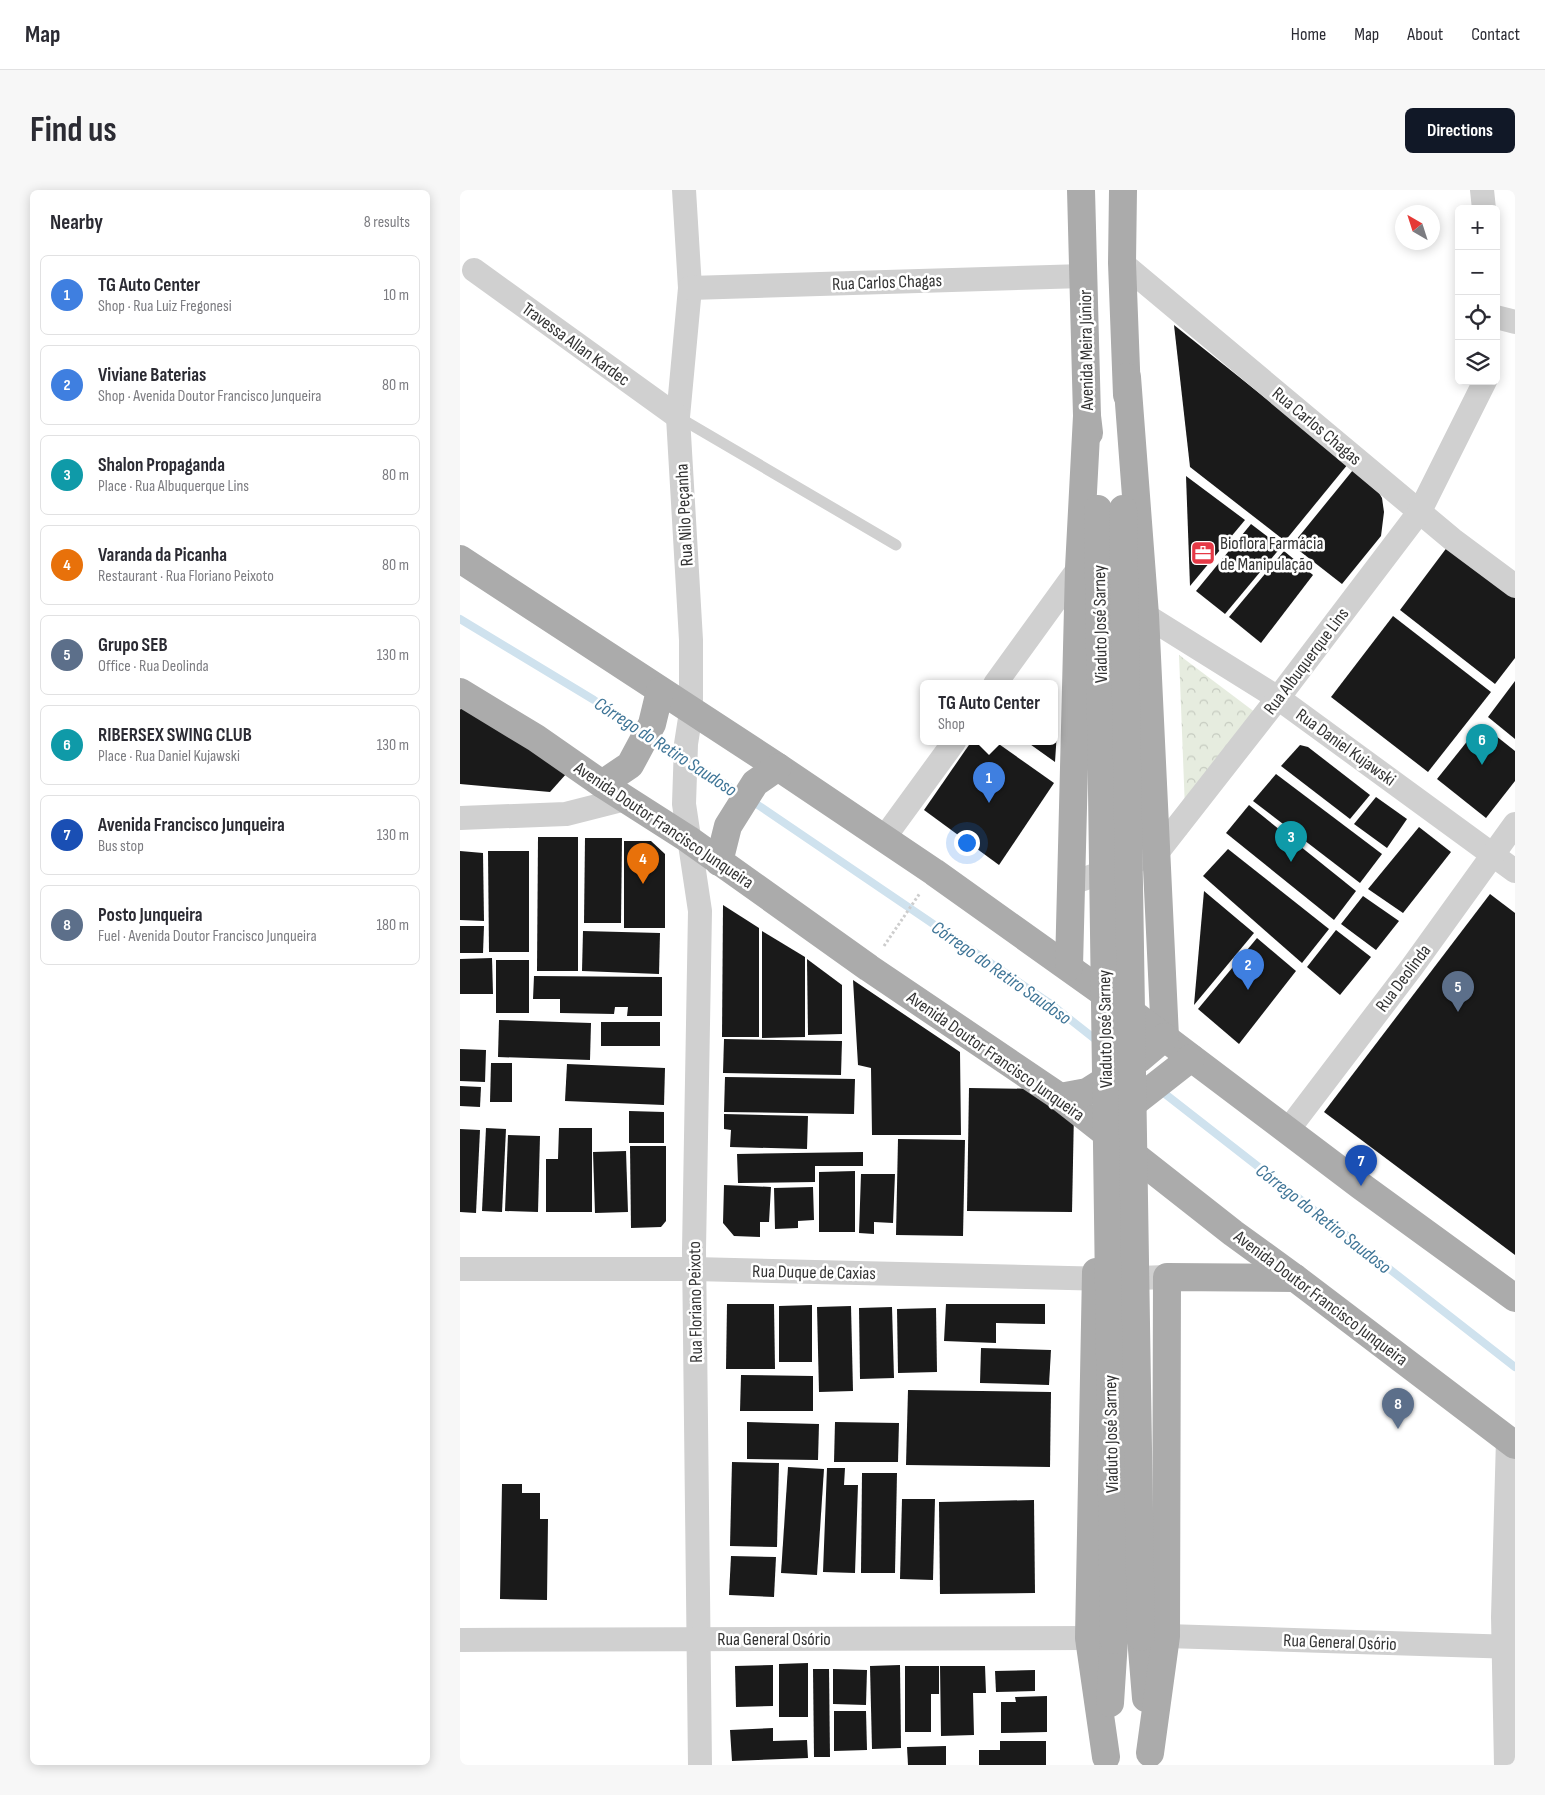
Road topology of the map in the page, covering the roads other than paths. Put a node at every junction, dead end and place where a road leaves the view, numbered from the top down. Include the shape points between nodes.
1 (684, 190) edge
2 (1081, 190) edge
3 (1123, 190) edge
4 (1482, 190) edge
5 (1484, 205) edge
6 (1122, 262) junction
7 (474, 270) dead end
8 (1084, 276) junction
9 (690, 288) junction
10 (1500, 318) edge
11 (1515, 322) edge
12 (1128, 377) junction
13 (1483, 385) edge
14 (1087, 416) junction
15 (678, 417) junction
16 (1110, 509) junction
17 (1420, 511) junction
18 (896, 545) dead end
19 (460, 559) edge
20 (1079, 568) junction
21 (1515, 586) edge
22 (1145, 615) junction
23 (998, 680) edge
24 (460, 692) edge
25 (660, 692) junction
26 (1278, 698) junction
27 (691, 712) junction
28 (952, 745) edge
29 (778, 767) junction
30 (602, 784) junction
31 (625, 799) junction
32 (460, 818) edge
33 (1515, 824) edge
34 (884, 838) junction
35 (688, 840) junction
36 (1156, 854) junction
37 (1494, 855) junction
38 (719, 862) junction
39 (1515, 871) edge
40 (1072, 883) junction
41 (1068, 967) junction
42 (1165, 1037) junction
43 (1191, 1058) junction
44 (1060, 1097) junction
45 (1288, 1130) junction
46 (1102, 1132) junction
47 (460, 1269) edge
48 (694, 1269) junction
49 (1167, 1277) junction
50 (1294, 1278) junction
51 (1096, 1279) junction
52 (1515, 1298) edge
53 (1512, 1438) edge
54 (1154, 1637) junction
55 (698, 1639) junction
56 (1101, 1639) junction
57 (460, 1640) edge
58 (1509, 1647) edge
59 (1150, 1759) edge
60 (1106, 1761) edge
61 (700, 1765) edge
62 (1506, 1765) edge

1 - 9 street, Rua Nilo Peçanha
2 - 8 main road, Avenida Meira Júnior
3 - 6 main road
4 - 5 street
6 - 12 main road
6 - 17 street, Rua Carlos Chagas
7 - 15 street, Travessa Allan Kardec
8 - 9 street, Rua Carlos Chagas
8 - 14 main road, Avenida Meira Júnior
9 - 15 street, Rua Nilo Peçanha
10 - 11 street
12 - 16 main road
12 - 22 main road
13 - 17 street, Rua Albuquerque Lins
14 - 16 main road, Avenida Meira Júnior
14 - 20 main road
15 - 18 lane
15 - 27 street, Rua Nilo Peçanha via 691,640
16 - 54 main road, Viaduto José Sarney, bridge
16 - 56 main road, Viaduto José Sarney, bridge
17 - 21 street, Rua Carlos Chagas
17 - 26 street, Rua Albuquerque Lins
19 - 25 main road
20 - 23 street
20 - 40 main road
22 - 26 street, Rua Daniel Kujawski
22 - 36 main road
24 - 30 main road, Avenida Doutor Francisco Junqueira via 536,738
25 - 27 main road
25 - 30 main road via 652,724 630,766
26 - 36 street, Rua Albuquerque Lins
26 - 37 street, Rua Daniel Kujawski
27 - 29 main road
27 - 35 street, Rua Nilo Peçanha via 686,744 684,804
28 - 34 street
29 - 34 main road
29 - 38 main road via 755,783 728,826
30 - 31 main road, Avenida Doutor Francisco Junqueira
31 - 32 street via 566,814
31 - 35 main road, Avenida Doutor Francisco Junqueira
33 - 37 street, Rua Deolinda
34 - 41 main road
35 - 38 main road, Avenida Doutor Francisco Junqueira
35 - 48 street, Rua Floriano Peixoto via 700,911
36 - 40 street
36 - 42 main road
37 - 39 street, Rua Daniel Kujawski
37 - 45 street, Rua Deolinda
38 - 44 main road, Avenida Doutor Francisco Junqueira
40 - 41 main road
41 - 42 main road
42 - 43 main road
42 - 44 main road, bridge via 1139,1059 1087,1092
43 - 45 main road
43 - 46 main road via 1124,1109
44 - 46 main road, Avenida Doutor Francisco Junqueira
45 - 52 main road
46 - 50 main road, Avenida Doutor Francisco Junqueira
46 - 51 main road
47 - 48 street, Rua Duque de Caxias
48 - 51 street, Rua Duque de Caxias
48 - 55 street, Rua Floriano Peixoto
49 - 50 main road
49 - 51 street, Rua Duque de Caxias
49 - 54 main road
50 - 53 main road, Avenida Doutor Francisco Junqueira
51 - 56 main road
53 - 58 street
54 - 58 street, Rua General Osório
54 - 59 main road
55 - 56 street, Rua General Osório
55 - 57 street, Rua General Osório
55 - 61 street, Rua Floriano Peixoto
56 - 60 main road
58 - 62 street

